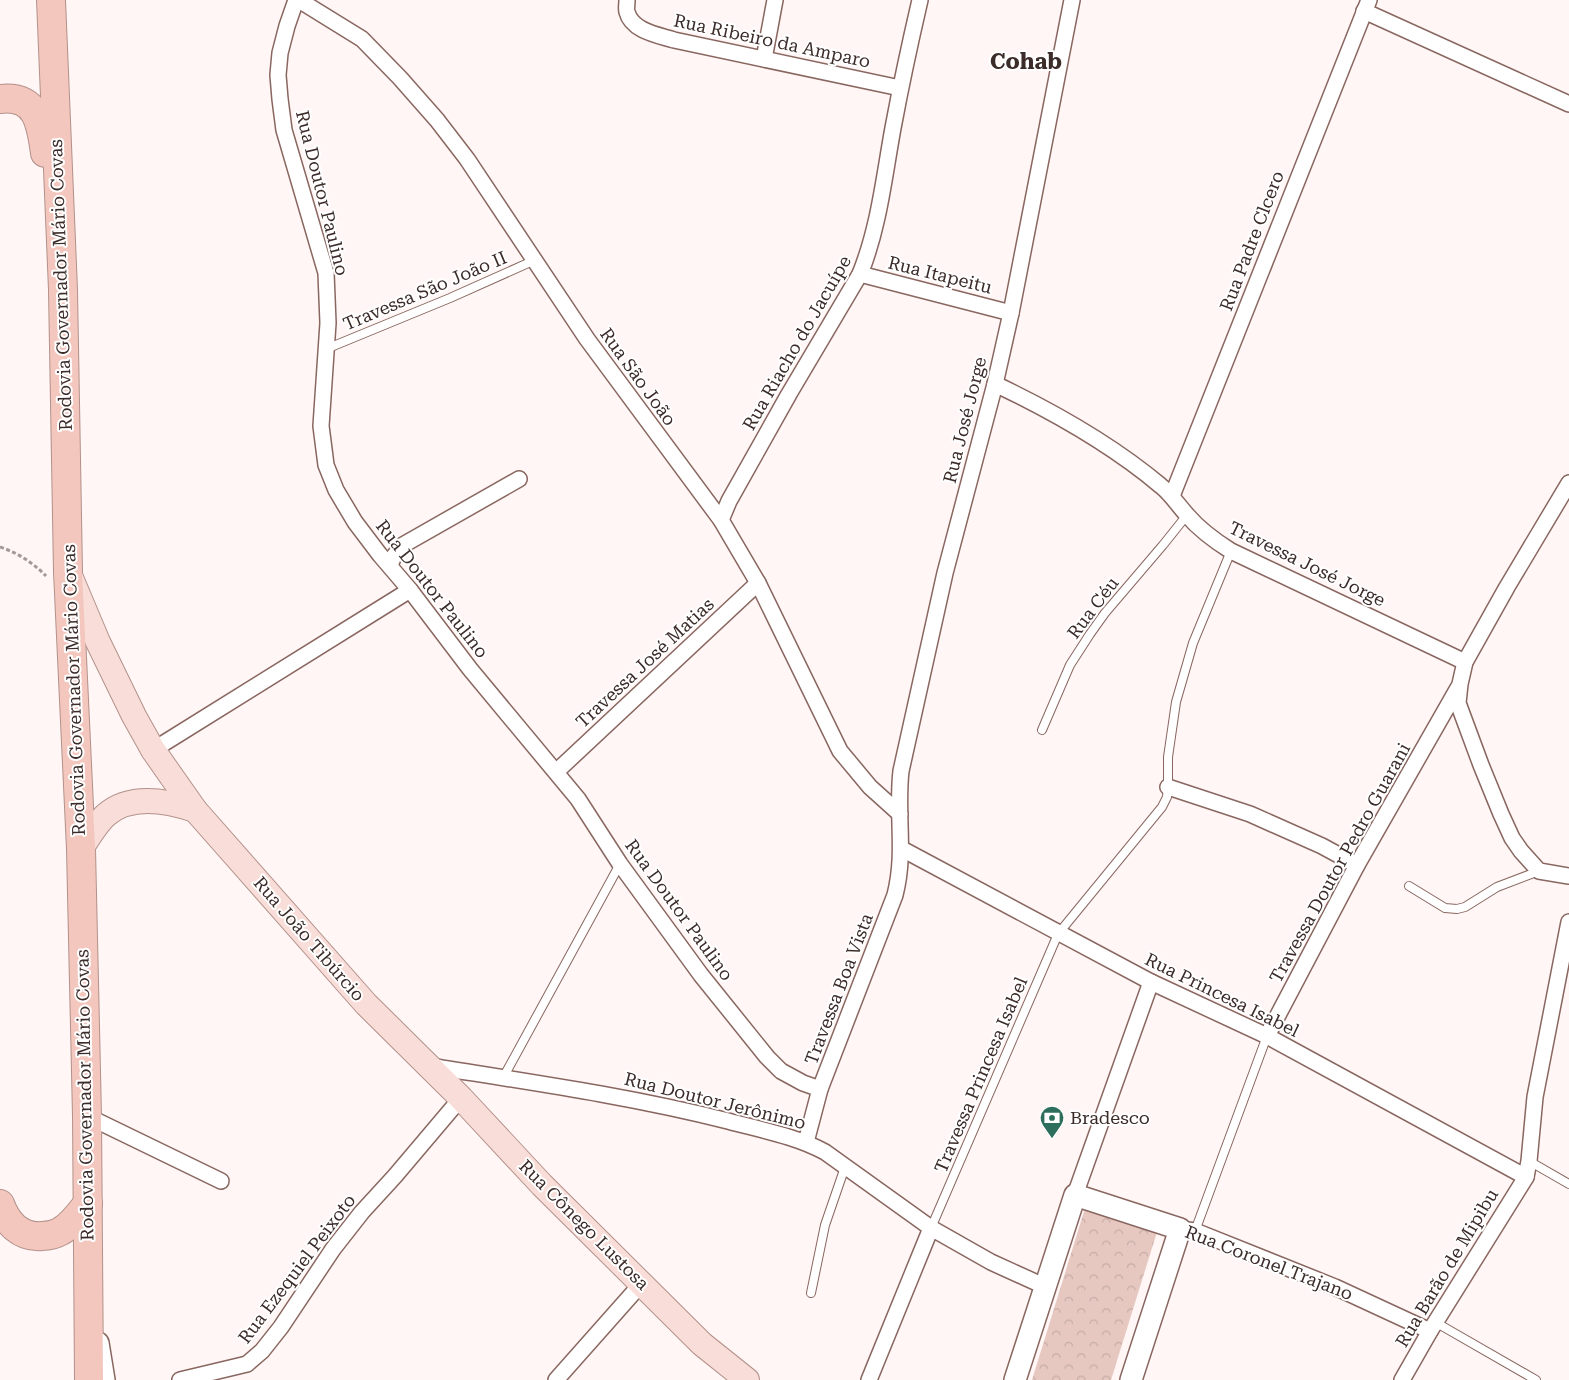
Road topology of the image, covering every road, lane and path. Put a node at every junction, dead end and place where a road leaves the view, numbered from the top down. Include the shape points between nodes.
1 (51, 0) edge
2 (297, 0) edge
3 (627, 0) edge
4 (775, 0) edge
5 (920, 0) edge
6 (1072, 0) edge
7 (1366, 5) edge
8 (764, 59) junction
9 (900, 88) junction
10 (0, 99) edge
11 (1569, 104) edge
12 (60, 222) junction
13 (536, 260) junction
14 (860, 274) junction
15 (1011, 313) junction
16 (326, 349) junction
17 (995, 384) junction
18 (520, 479) dead end
19 (1569, 483) edge
20 (1172, 496) junction
21 (1186, 514) junction
22 (721, 520) junction
23 (0, 547) edge
24 (1231, 551) junction
25 (390, 565) junction
26 (758, 583) junction
27 (69, 584) junction
28 (410, 590) junction
29 (1465, 662) junction
30 (1460, 684) junction
31 (1042, 730) dead end
32 (153, 750) junction
33 (557, 771) junction
34 (1168, 787) junction
35 (195, 810) junction
36 (900, 814) junction
37 (81, 849) junction
38 (902, 849) junction
39 (620, 864) junction
40 (1357, 865) junction
41 (1539, 871) junction
42 (1569, 876) edge
43 (1409, 886) dead end
44 (1569, 922) edge
45 (1058, 934) junction
46 (1151, 982) junction
47 (1267, 1036) junction
48 (426, 1065) junction
49 (503, 1078) junction
50 (820, 1089) junction
51 (461, 1098) junction
52 (87, 1116) junction
53 (806, 1142) junction
54 (1529, 1161) junction
55 (845, 1167) junction
56 (1526, 1177) junction
57 (221, 1181) dead end
58 (1569, 1184) edge
59 (1076, 1196) junction
60 (88, 1203) junction
61 (0, 1204) edge
62 (931, 1228) junction
63 (1187, 1230) junction
64 (88, 1282) junction
65 (642, 1283) junction
66 (1046, 1287) junction
67 (811, 1292) dead end
68 (1432, 1326) junction
69 (560, 1379) edge
70 (89, 1380) edge
71 (104, 1380) edge
72 (180, 1380) edge
73 (746, 1380) edge
74 (870, 1380) edge
75 (1015, 1380) edge
76 (1132, 1380) edge
77 (1402, 1380) edge
78 (1536, 1380) edge

1 - 12 highway, Rodovia Governador Mário Covas
2 - 13 street, Rua São João via 362,39 400,78 467,159
2 - 16 street, Rua Doutor Paulino via 280,53 278,75 284,130 326,273
3 - 8 street, Rua Ribeiro da Amparo via 627,12 637,26 674,40
4 - 8 street
5 - 9 street, Rua Riacho do Jacuípe
6 - 15 street, Rua José Jorge
7 - 11 street
7 - 20 street, Rua Padre Clcero
8 - 9 street, Rua Ribeiro da Amparo
9 - 14 street, Rua Riacho do Jacuípe via 876,228
10 - 12 highway via 12,98 25,103 35,114 42,132 50,187
12 - 27 highway, Rodovia Governador Mário Covas
13 - 16 lane, Travessa São João II
13 - 22 street, Rua São João via 587,339
14 - 15 street, Rua Itapeitu
14 - 22 street, Rua Riacho do Jacuípe via 789,394
15 - 17 street, Rua José Jorge
16 - 25 street, Rua Doutor Paulino via 321,426 326,465 355,522
17 - 20 street, Travessa José Jorge via 1091,434
17 - 36 street, Rua José Jorge via 945,572 916,701 901,771
18 - 25 street via 403,545
19 - 29 street
20 - 21 street, Travessa José Jorge
21 - 24 street, Travessa José Jorge via 1216,542
21 - 31 lane, Rua Céu via 1090,634 1070,665
22 - 26 street, Rua São João
23 - 27 path via 18,553
24 - 29 street, Travessa José Jorge
24 - 34 lane via 1193,644 1176,702 1168,757
25 - 28 street, Rua Doutor Paulino
26 - 33 street, Travessa José Matias
26 - 36 street, Rua São João via 840,751 870,787
27 - 32 main road, Rua João Tibúrcio
27 - 37 highway, Rodovia Governador Mário Covas
28 - 32 street
28 - 33 street, Rua Doutor Paulino via 470,669
29 - 30 street
30 - 40 street, Travessa Doutor Pedro Guarani
30 - 41 street via 1460,711 1501,814 1521,851
32 - 35 main road, Rua João Tibúrcio
33 - 39 street, Rua Doutor Paulino
34 - 40 street via 1250,814
34 - 45 lane, Travessa Princesa Isabel via 1162,807
35 - 37 main road via 158,800 122,805 106,814
35 - 48 main road, Rua João Tibúrcio via 366,1004
36 - 38 street, Rua José Jorge
37 - 52 highway, Rodovia Governador Mário Covas
38 - 45 street, Rua Princesa Isabel
38 - 50 street, Travessa Boa Vista via 895,895
39 - 49 lane
39 - 50 street, Rua Doutor Paulino via 766,1057 781,1070
40 - 47 street, Travessa Doutor Pedro Guarani
41 - 42 street
41 - 43 lane via 1497,887 1457,909 1445,908
44 - 54 street via 1535,1097
45 - 46 street, Rua Princesa Isabel
45 - 62 lane, Travessa Princesa Isabel
46 - 47 street, Rua Princesa Isabel
46 - 59 street
47 - 56 street, Rua Princesa Isabel
47 - 63 lane, Travessa Doutor Pedro Guarani
48 - 49 street, Rua Doutor Jerônimo
48 - 51 main road, Rua Cônego Lustosa
49 - 53 street, Rua Doutor Jerônimo via 689,1111
50 - 53 street, Travessa Boa Vista
51 - 65 main road, Rua Cônego Lustosa
51 - 72 street, Rua Ezequiel Peixoto via 333,1249 262,1352 247,1364
52 - 57 street
52 - 60 highway, Rodovia Governador Mário Covas
53 - 55 street, Rua Doutor Jerônimo
54 - 56 street
54 - 58 lane
55 - 62 street, Rua Doutor Jerônimo
55 - 67 lane via 825,1225
56 - 68 street, Rua Barão de Mipibu
59 - 63 street, Rua Coronel Trajano
59 - 66 street
60 - 61 highway via 60,1232 33,1237 12,1225
60 - 64 highway, Rodovia Governador Mário Covas
62 - 66 street, Rua Doutor Jerônimo via 991,1262
62 - 74 street
63 - 68 street, Rua Coronel Trajano
63 - 76 street
64 - 70 highway, Rodovia Governador Mário Covas
64 - 71 street
65 - 69 street
65 - 73 main road, Rua Cônego Lustosa via 702,1344
66 - 75 street
68 - 77 street, Rua Barão de Mipibu
68 - 78 lane

